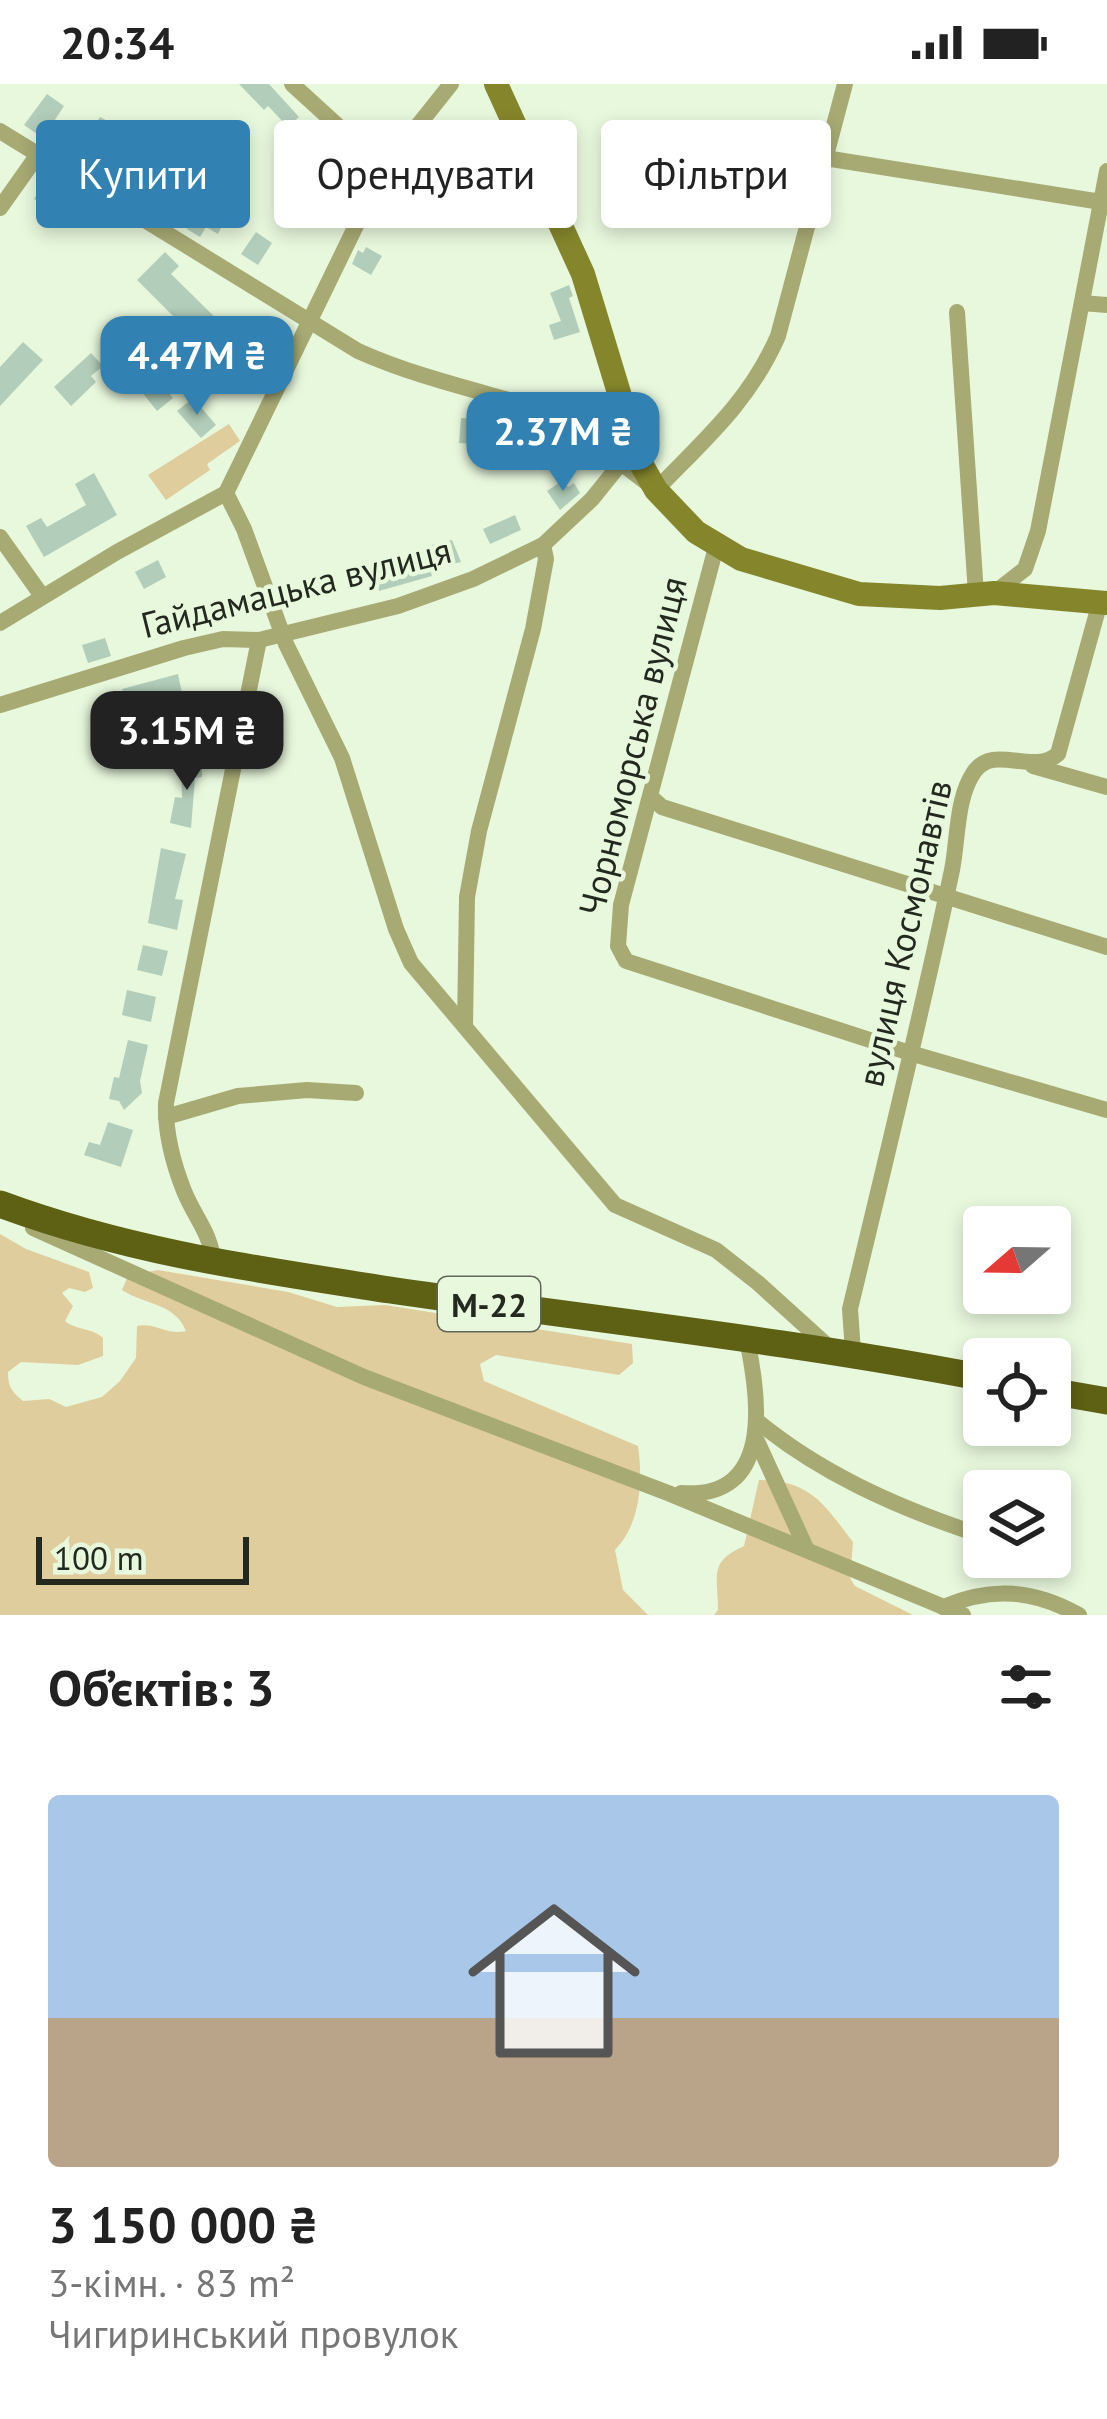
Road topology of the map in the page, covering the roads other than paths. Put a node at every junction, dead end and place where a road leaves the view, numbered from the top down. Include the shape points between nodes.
1 (292, 84) edge
2 (451, 84) edge
3 (496, 84) edge
4 (845, 84) edge
5 (331, 120) edge
6 (422, 120) edge
7 (0, 131) edge
8 (831, 136) edge
9 (36, 151) edge
10 (36, 157) edge
11 (831, 159) edge
12 (1107, 171) edge
13 (1101, 202) junction
14 (0, 208) edge
15 (159, 228) edge
16 (354, 228) edge
17 (807, 228) edge
18 (1082, 303) junction
19 (1107, 305) edge
20 (957, 312) dead end
21 (307, 321) junction
22 (627, 454) junction
23 (656, 490) junction
24 (226, 494) junction
25 (0, 537) edge
26 (543, 545) junction
27 (716, 547) junction
28 (985, 594) junction
29 (42, 596) junction
30 (1104, 603) edge
31 (0, 623) edge
32 (281, 632) junction
33 (259, 640) junction
34 (0, 705) edge
35 (1030, 765) junction
36 (1107, 787) edge
37 (652, 798) junction
38 (944, 897) junction
39 (1107, 946) edge
40 (465, 1026) junction
41 (910, 1053) junction
42 (356, 1093) dead end
43 (1107, 1110) edge
44 (166, 1117) junction
45 (0, 1208) edge
46 (214, 1264) junction
47 (747, 1340) junction
48 (842, 1351) junction
49 (963, 1374) edge
50 (1071, 1395) edge
51 (1107, 1402) edge
52 (757, 1421) junction
53 (757, 1441) junction
54 (668, 1492) junction
55 (963, 1529) edge
56 (806, 1548) junction
57 (944, 1607) junction
58 (963, 1615) edge
59 (1079, 1615) edge

1 - 5 street
2 - 6 street
3 - 22 main road via 583,274
4 - 8 street
7 - 9 street
10 - 14 street
11 - 13 street
12 - 13 street
13 - 18 street
15 - 21 street
16 - 21 street
17 - 23 street via 762,373
18 - 19 street
18 - 28 street via 1038,531 1025,569
20 - 28 street
21 - 22 street via 397,368 591,424
21 - 24 street
22 - 23 main road
22 - 26 street, Гайдамацька вулиця
23 - 27 main road
24 - 29 street
24 - 32 street
25 - 29 street
26 - 32 street, Гайдамацька вулиця via 398,606
26 - 40 street via 532,629 467,897
27 - 28 main road via 859,593
27 - 37 street, Чорноморська вулиця
28 - 30 main road
29 - 31 street
30 - 35 street via 1064,741 1051,760
32 - 33 street, Гайдамацька вулиця
32 - 40 street via 342,758 411,963
33 - 34 street, Гайдамацька вулиця via 184,648
33 - 44 street
35 - 36 street
35 - 38 street, вулиця Космонавтів via 1001,759 977,766
37 - 38 street
37 - 41 street, Чорноморська вулиця via 616,928 626,961
38 - 39 street
38 - 41 street, вулиця Космонавтів
40 - 48 street via 615,1205 716,1250
41 - 43 street
41 - 48 street, вулиця Космонавтів
42 - 44 street via 238,1096
44 - 46 street
45 - 46 highway, М-22
45 - 54 street via 364,1377
46 - 47 highway, М-22
47 - 48 highway, М-22
47 - 52 street
48 - 49 highway, М-22
50 - 51 highway
52 - 53 street
52 - 55 street via 798,1455
53 - 54 street via 729,1484 711,1493
53 - 56 street
54 - 56 street
56 - 57 street
57 - 58 street
57 - 59 street via 973,1595 1024,1592

